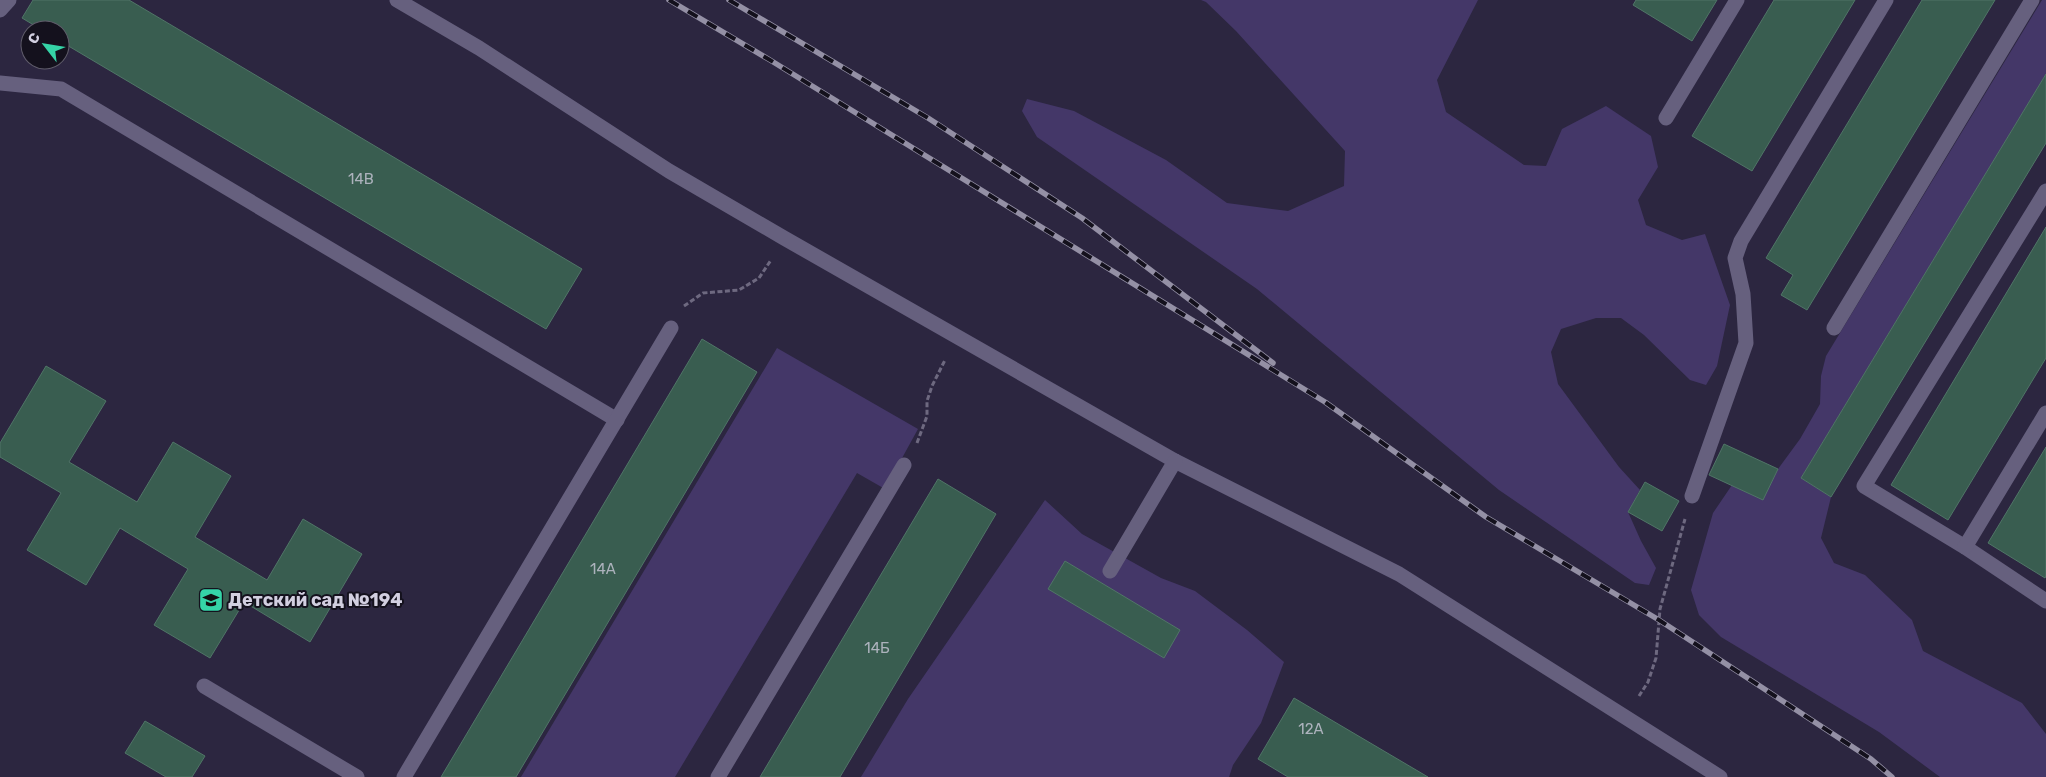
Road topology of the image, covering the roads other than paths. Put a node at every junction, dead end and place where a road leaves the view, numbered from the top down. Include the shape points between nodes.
1 (9, 0) edge
2 (397, 0) edge
3 (1738, 0) edge
4 (1886, 0) edge
5 (2032, 0) edge
6 (0, 10) edge
7 (0, 83) edge
8 (1666, 118) dead end
9 (2046, 190) edge
10 (672, 328) road end
11 (1834, 328) dead end
12 (2046, 413) edge
13 (616, 420) junction
14 (1174, 461) junction
15 (904, 465) road end
16 (1692, 496) road end
17 (1965, 547) junction
18 (1110, 571) dead end
19 (2046, 601) edge
20 (204, 686) dead end
21 (357, 777) edge
22 (404, 777) edge
23 (718, 777) edge
24 (1720, 777) edge

1 - 6 lane
2 - 14 lane via 479,48 669,172
3 - 8 lane
4 - 16 lane via 1741,241 1735,258 1743,294 1746,344
5 - 11 lane
7 - 13 lane via 61,89
9 - 17 lane via 1864,486
10 - 13 lane
12 - 17 lane
13 - 22 lane
14 - 18 lane
14 - 24 lane via 1399,574
15 - 23 lane
17 - 19 lane
20 - 21 lane

